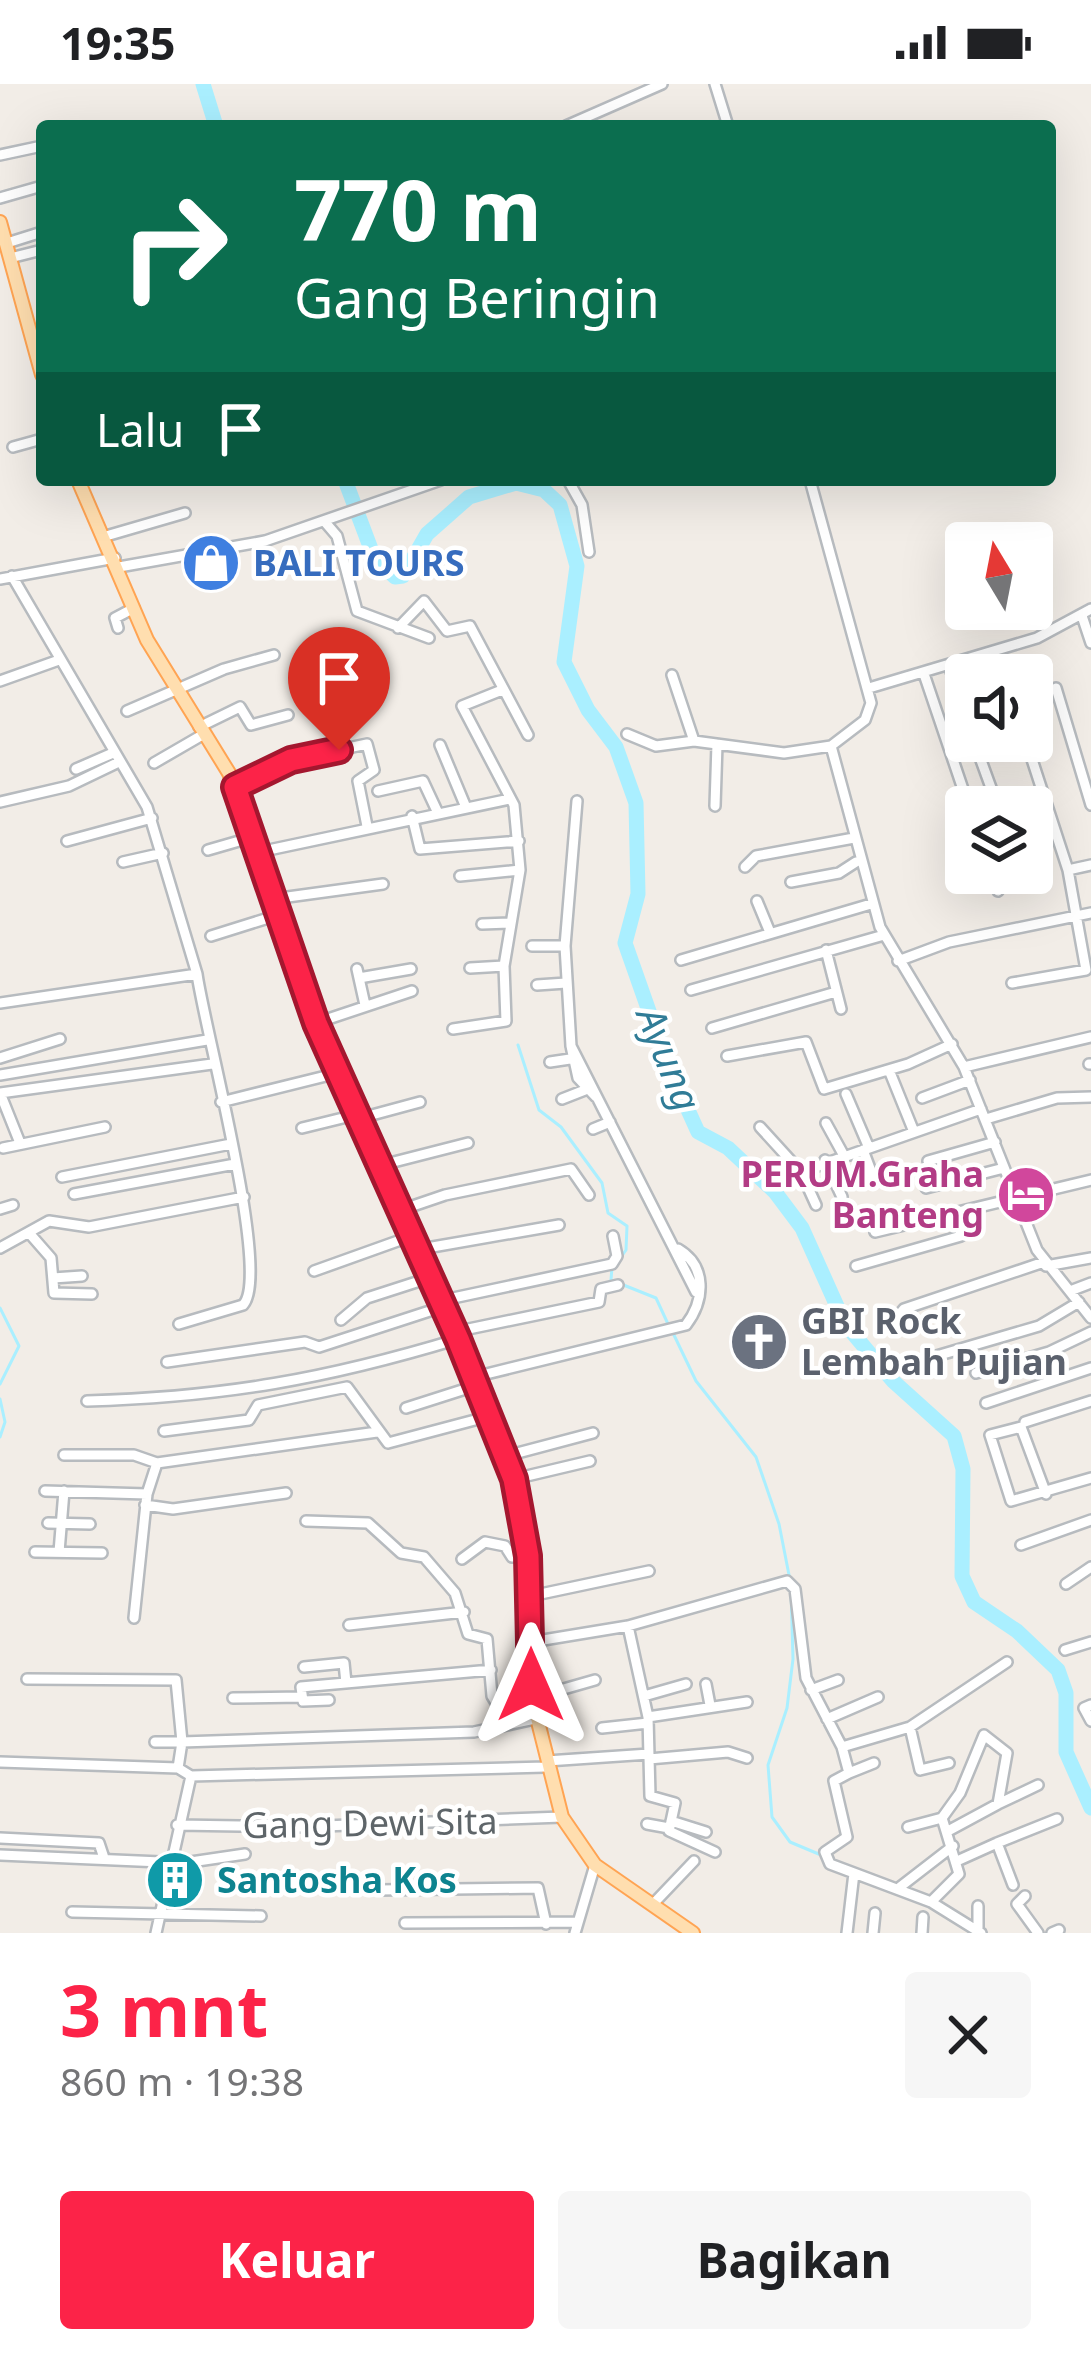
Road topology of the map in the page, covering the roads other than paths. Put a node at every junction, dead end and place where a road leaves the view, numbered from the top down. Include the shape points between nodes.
1 (662, 84) edge
2 (716, 84) edge
3 (580, 120) edge
4 (726, 120) edge
5 (36, 147) edge
6 (0, 155) edge
7 (36, 188) edge
8 (0, 199) edge
9 (2, 232) edge
10 (36, 232) edge
11 (36, 252) edge
12 (10, 259) junction
13 (36, 353) edge
14 (36, 441) edge
15 (13, 447) dead end
16 (81, 486) edge
17 (425, 486) edge
18 (571, 486) edge
19 (812, 486) edge
20 (185, 513) dead end
21 (325, 522) junction
22 (106, 536) junction
23 (590, 552) dead end
24 (117, 563) junction
25 (6, 578) edge
26 (134, 608) junction
27 (1087, 613) edge
28 (118, 628) dead end
29 (398, 628) junction
30 (429, 638) dead end
31 (1091, 643) edge
32 (990, 654) edge
33 (274, 655) dead end
34 (59, 660) junction
35 (945, 669) edge
36 (924, 674) junction
37 (672, 675) dead end
38 (0, 682) edge
39 (176, 688) junction
40 (869, 688) junction
41 (1056, 688) dead end
42 (502, 690) junction
43 (127, 712) dead end
44 (288, 715) dead end
45 (202, 730) junction
46 (528, 734) dead end
47 (627, 734) dead end
48 (694, 741) junction
49 (717, 743) junction
50 (440, 745) dead end
51 (831, 746) junction
52 (116, 758) junction
53 (1033, 762) edge
54 (154, 763) dead end
55 (76, 769) dead end
56 (962, 786) edge
57 (235, 787) junction
58 (378, 791) dead end
59 (511, 799) junction
60 (577, 800) dead end
61 (0, 802) edge
62 (1091, 805) edge
63 (465, 806) junction
64 (715, 806) dead end
65 (437, 811) junction
66 (412, 816) junction
67 (152, 818) junction
68 (367, 826) junction
69 (253, 837) junction
70 (854, 838) junction
71 (67, 841) dead end
72 (519, 841) junction
73 (208, 850) dead end
74 (259, 852) junction
75 (163, 853) junction
76 (858, 861) junction
77 (123, 862) dead end
78 (1091, 865) edge
79 (745, 867) dead end
80 (1068, 869) junction
81 (520, 871) junction
82 (460, 876) dead end
83 (791, 881) dead end
84 (383, 884) dead end
85 (273, 899) junction
86 (758, 901) dead end
87 (871, 904) junction
88 (1091, 913) edge
89 (278, 915) junction
90 (1075, 916) junction
91 (509, 923) junction
92 (482, 924) dead end
93 (769, 930) junction
94 (884, 935) junction
95 (211, 936) dead end
96 (532, 946) dead end
97 (565, 946) junction
98 (826, 950) junction
99 (681, 959) dead end
100 (898, 961) junction
101 (504, 966) junction
102 (470, 968) dead end
103 (411, 969) dead end
104 (1089, 970) edge
105 (197, 974) junction
106 (1012, 982) dead end
107 (566, 983) junction
108 (537, 986) dead end
109 (692, 990) dead end
110 (412, 991) dead end
111 (836, 992) junction
112 (0, 1003) edge
113 (365, 1005) junction
114 (841, 1010) dead end
115 (568, 1021) junction
116 (316, 1023) junction
117 (551, 1023) dead end
118 (712, 1028) dead end
119 (453, 1029) dead end
120 (1091, 1036) edge
121 (60, 1040) dead end
122 (207, 1040) junction
123 (952, 1044) junction
124 (571, 1046) junction
125 (727, 1056) dead end
126 (0, 1058) edge
127 (570, 1059) junction
128 (550, 1062) dead end
129 (212, 1064) junction
130 (964, 1067) junction
131 (889, 1070) junction
132 (338, 1073) junction
133 (0, 1075) edge
134 (970, 1080) junction
135 (585, 1090) junction
136 (0, 1094) edge
137 (846, 1094) dead end
138 (1091, 1097) edge
139 (597, 1098) junction
140 (922, 1098) dead end
141 (562, 1099) dead end
142 (221, 1102) junction
143 (420, 1102) dead end
144 (983, 1114) junction
145 (356, 1117) junction
146 (610, 1121) junction
147 (826, 1123) dead end
148 (105, 1127) dead end
149 (302, 1127) dead end
150 (760, 1127) dead end
151 (593, 1129) dead end
152 (914, 1132) junction
153 (995, 1142) junction
154 (468, 1143) dead end
155 (20, 1144) junction
156 (231, 1144) junction
157 (3, 1148) edge
158 (866, 1149) junction
159 (843, 1154) junction
160 (825, 1160) junction
161 (928, 1161) dead end
162 (235, 1164) junction
163 (378, 1166) junction
164 (1004, 1168) junction
165 (800, 1172) junction
166 (62, 1177) dead end
167 (874, 1179) dead end
168 (1091, 1180) edge
169 (926, 1188) dead end
170 (74, 1194) dead end
171 (589, 1195) dead end
172 (244, 1197) junction
173 (842, 1197) dead end
174 (1014, 1197) junction
175 (13, 1205) dead end
176 (815, 1205) dead end
177 (0, 1209) edge
178 (398, 1211) junction
179 (958, 1211) junction
180 (559, 1225) dead end
181 (874, 1232) dead end
182 (30, 1234) junction
183 (613, 1236) dead end
184 (412, 1243) junction
185 (0, 1248) edge
186 (1091, 1258) edge
187 (1045, 1264) junction
188 (856, 1266) dead end
189 (314, 1271) dead end
190 (82, 1276) dead end
191 (52, 1278) junction
192 (429, 1278) junction
193 (1091, 1283) edge
194 (618, 1285) dead end
195 (1070, 1291) junction
196 (92, 1294) dead end
197 (1078, 1302) junction
198 (441, 1304) junction
199 (1091, 1318) edge
200 (340, 1320) dead end
201 (179, 1324) dead end
202 (905, 1330) dead end
203 (1091, 1332) edge
204 (456, 1335) junction
205 (933, 1357) dead end
206 (166, 1363) dead end
207 (1091, 1368) edge
208 (976, 1373) dead end
209 (476, 1381) junction
210 (87, 1401) dead end
211 (1091, 1401) edge
212 (986, 1403) dead end
213 (406, 1408) dead end
214 (491, 1415) junction
215 (1025, 1422) dead end
216 (164, 1431) dead end
217 (377, 1432) junction
218 (593, 1433) dead end
219 (64, 1455) dead end
220 (506, 1456) junction
221 (590, 1461) dead end
222 (157, 1463) junction
223 (1091, 1478) edge
224 (514, 1479) junction
225 (45, 1491) dead end
226 (64, 1491) junction
227 (286, 1493) dead end
228 (1046, 1494) junction
229 (146, 1500) junction
230 (1091, 1520) edge
231 (306, 1521) dead end
232 (48, 1523) dead end
233 (62, 1524) junction
234 (90, 1524) dead end
235 (1021, 1545) dead end
236 (35, 1552) dead end
237 (59, 1552) junction
238 (102, 1552) dead end
239 (528, 1556) junction
240 (462, 1559) dead end
241 (1091, 1567) edge
242 (649, 1571) dead end
243 (1066, 1584) dead end
244 (531, 1596) junction
245 (464, 1612) junction
246 (134, 1618) dead end
247 (350, 1625) dead end
248 (628, 1626) junction
249 (530, 1642) junction
250 (1091, 1642) edge
251 (1065, 1651) dead end
252 (1006, 1662) dead end
253 (304, 1667) dead end
254 (491, 1670) junction
255 (27, 1679) dead end
256 (596, 1680) dead end
257 (838, 1680) dead end
258 (346, 1683) junction
259 (686, 1684) dead end
260 (706, 1684) dead end
261 (811, 1690) junction
262 (644, 1696) junction
263 (878, 1696) dead end
264 (302, 1697) junction
265 (232, 1698) dead end
266 (532, 1698) junction
267 (329, 1700) dead end
268 (747, 1702) dead end
269 (710, 1705) junction
270 (1091, 1705) edge
271 (535, 1719) junction
272 (827, 1719) junction
273 (648, 1720) junction
274 (1091, 1721) edge
275 (509, 1724) junction
276 (910, 1726) junction
277 (602, 1728) dead end
278 (155, 1742) dead end
279 (182, 1742) junction
280 (842, 1747) junction
281 (649, 1756) junction
282 (747, 1758) dead end
283 (0, 1762) edge
284 (874, 1763) dead end
285 (949, 1763) dead end
286 (544, 1764) junction
287 (178, 1768) junction
288 (850, 1773) junction
289 (191, 1776) junction
290 (1038, 1785) dead end
291 (998, 1804) junction
292 (562, 1817) junction
293 (942, 1818) junction
294 (1057, 1819) dead end
295 (647, 1824) dead end
296 (177, 1825) junction
297 (670, 1825) junction
298 (908, 1827) dead end
299 (948, 1831) junction
300 (706, 1832) dead end
301 (0, 1838) edge
302 (997, 1844) junction
303 (953, 1846) junction
304 (715, 1852) dead end
305 (245, 1854) dead end
306 (0, 1855) edge
307 (104, 1858) junction
308 (169, 1861) junction
309 (694, 1861) dead end
310 (957, 1862) junction
311 (596, 1865) junction
312 (854, 1873) junction
313 (1013, 1885) dead end
314 (900, 1887) junction
315 (379, 1890) dead end
316 (1025, 1896) dead end
317 (931, 1901) junction
318 (654, 1904) junction
319 (978, 1906) dead end
320 (72, 1912) dead end
321 (875, 1912) dead end
322 (158, 1914) junction
323 (261, 1916) dead end
324 (923, 1917) dead end
325 (405, 1923) dead end
326 (546, 1924) junction
327 (576, 1928) edge
328 (979, 1931) edge
329 (156, 1933) edge
330 (693, 1933) edge
331 (847, 1933) edge
332 (873, 1933) edge
333 (922, 1933) edge
334 (1038, 1933) edge

1 - 3 street
2 - 4 street
5 - 6 street
7 - 8 street
9 - 10 street
9 - 12 main road
11 - 12 street
12 - 13 main road
14 - 15 street
16 - 22 main road
17 - 21 street
18 - 23 street
19 - 40 street
20 - 22 street
21 - 24 street via 265,541
21 - 29 street via 340,547 354,606
22 - 24 main road
24 - 25 street
24 - 26 main road
25 - 34 street
26 - 28 street via 115,618
26 - 39 main road
27 - 31 street
27 - 32 street
29 - 30 street
29 - 42 street via 424,601 449,632 468,624
33 - 39 street
34 - 38 street
34 - 52 street
35 - 36 street
36 - 40 street
36 - 56 street
37 - 48 street
39 - 43 street
39 - 45 main road
40 - 51 street via 869,714
41 - 62 street
42 - 46 street
42 - 59 street via 462,706
44 - 45 street via 251,725 240,707
45 - 54 street
45 - 57 main road
47 - 48 street via 646,745
48 - 49 street
49 - 51 street via 784,753
49 - 64 street
50 - 63 street
51 - 70 street
52 - 55 street
52 - 61 street via 61,789
52 - 67 street
53 - 80 street
57 - 68 street via 291,760 367,744 374,770 358,781
57 - 69 main road
58 - 65 street via 423,781
59 - 63 street
59 - 72 street
60 - 97 street
63 - 65 street
65 - 66 street
66 - 68 street
66 - 72 street via 420,849
67 - 71 street
67 - 75 street
68 - 74 street
69 - 73 street
69 - 74 main road
70 - 76 street
70 - 79 street via 756,856
72 - 81 street
74 - 85 main road
75 - 77 street
75 - 105 street
76 - 83 street via 839,873
76 - 87 street
78 - 80 street
80 - 90 street
81 - 82 street
81 - 91 street
84 - 85 street
85 - 89 main road
86 - 93 street
87 - 93 street
87 - 94 street
88 - 90 street
89 - 95 street
89 - 116 main road
90 - 100 street
90 - 104 street
91 - 92 street
91 - 101 street
93 - 99 street
94 - 98 street
94 - 100 street
96 - 97 street
97 - 107 street
98 - 109 street
98 - 111 street
100 - 123 street
101 - 102 street
101 - 119 street via 505,1023
103 - 113 street via 358,973
104 - 106 street
105 - 112 street
105 - 122 street
107 - 108 street
107 - 115 street
110 - 113 street
111 - 114 street
111 - 118 street
113 - 116 street
115 - 117 street
115 - 124 street
116 - 132 main road
120 - 130 street
121 - 126 street
122 - 129 street
122 - 133 street
123 - 130 street
123 - 131 street
124 - 127 street
124 - 139 street
125 - 131 street via 806,1042 824,1089
127 - 128 street
127 - 135 street
129 - 136 street
129 - 142 street
130 - 134 street
131 - 152 street
132 - 142 street
132 - 145 main road
134 - 140 street
134 - 144 street
135 - 139 street
135 - 141 street
136 - 155 street
137 - 158 street
138 - 144 street
139 - 146 street
142 - 156 street
143 - 145 street
144 - 152 street
144 - 153 street
145 - 149 street
145 - 163 main road
146 - 151 street
146 - 209 street via 678,1249 696,1292 693,1315 680,1329
147 - 159 street
148 - 155 street
150 - 165 street
152 - 158 street
153 - 161 street
153 - 164 street
154 - 163 street
155 - 157 street
156 - 162 street
156 - 166 street
158 - 159 street
158 - 167 street
159 - 160 street
160 - 165 street
160 - 173 street
162 - 170 street
162 - 172 street
163 - 178 main road
164 - 169 street
164 - 174 street
165 - 176 street
168 - 174 street
171 - 178 street via 571,1169
172 - 182 street via 89,1227 52,1221
172 - 201 street via 250,1299
174 - 179 street
174 - 187 street
175 - 177 street
178 - 184 main road
179 - 181 street
179 - 188 street via 961,1236
180 - 184 street
182 - 185 street
182 - 191 street via 51,1258
183 - 198 street via 616,1258 608,1265
184 - 189 street
184 - 192 main road
186 - 187 street
187 - 195 street
187 - 202 street via 904,1309
190 - 191 street
191 - 196 street via 56,1294
192 - 198 main road
192 - 200 street via 367,1298
193 - 195 street
194 - 204 street via 601,1288 599,1302
195 - 197 street
197 - 199 street
197 - 205 street via 1040,1326
198 - 204 main road
198 - 206 street via 319,1347 304,1342
203 - 208 street
204 - 209 main road
204 - 210 street via 313,1379 177,1400
207 - 212 street
209 - 213 street
209 - 214 main road
211 - 215 street
214 - 217 street via 389,1443
214 - 220 main road
216 - 217 street via 249,1420 258,1405 347,1387
217 - 222 street
218 - 220 street
219 - 222 street
220 - 224 main road
221 - 224 street
222 - 229 street
223 - 228 street
224 - 239 main road
225 - 226 street
226 - 229 street
226 - 233 street
227 - 229 street via 173,1509
228 - 228 street via 1011,1501 990,1435 1021,1426
229 - 246 street
230 - 235 street
231 - 245 street via 368,1523 401,1553 424,1557
232 - 233 street
233 - 234 street
233 - 237 street
236 - 237 street
237 - 238 street
239 - 240 street via 512,1557 485,1541
239 - 244 main road
241 - 243 street
242 - 244 street
244 - 249 main road
245 - 247 street
245 - 254 street via 468,1634 487,1639
248 - 249 street
248 - 261 street via 787,1581 795,1589
248 - 262 street
249 - 266 main road
250 - 251 street
252 - 276 street
253 - 258 street via 344,1663
254 - 258 street
254 - 275 street via 492,1696
255 - 279 street via 176,1680
256 - 266 street
257 - 261 street
258 - 264 street via 302,1686
259 - 262 street
260 - 269 street
261 - 272 street
262 - 273 street
263 - 272 street
264 - 265 street
264 - 267 street
266 - 271 main road
268 - 269 street
269 - 273 street
270 - 274 street via 1084,1708
271 - 275 street
271 - 286 main road
272 - 280 street
273 - 277 street
273 - 281 street
275 - 279 street via 474,1732
276 - 280 street
276 - 285 street via 920,1770
278 - 279 street
279 - 287 street
280 - 288 street
281 - 282 street
281 - 286 street
281 - 297 street via 650,1796 675,1803
283 - 287 street
284 - 288 street
286 - 289 street
286 - 292 main road
287 - 289 street
288 - 312 street via 834,1781 847,1837 825,1852 830,1864
289 - 296 street
290 - 291 street
291 - 293 street via 1007,1753 980,1734
291 - 299 street
292 - 296 street, Gang Dewi Sita
292 - 311 main road
293 - 298 street
293 - 299 street
294 - 302 street
295 - 297 street
296 - 308 street
297 - 300 street
297 - 304 street
299 - 303 street
301 - 307 street via 99,1843
302 - 310 street
302 - 313 street
303 - 310 street
303 - 314 street
305 - 308 street
306 - 307 street
307 - 308 street
308 - 322 street
309 - 318 street
310 - 317 street via 958,1876
311 - 318 main road
311 - 327 street
312 - 314 street
312 - 331 street
314 - 317 street
315 - 326 street via 538,1888
316 - 334 street via 1017,1904
317 - 328 street
318 - 330 main road
319 - 328 street
320 - 322 street
321 - 332 street
322 - 323 street
322 - 329 street
324 - 333 street
325 - 326 street
326 - 327 street

